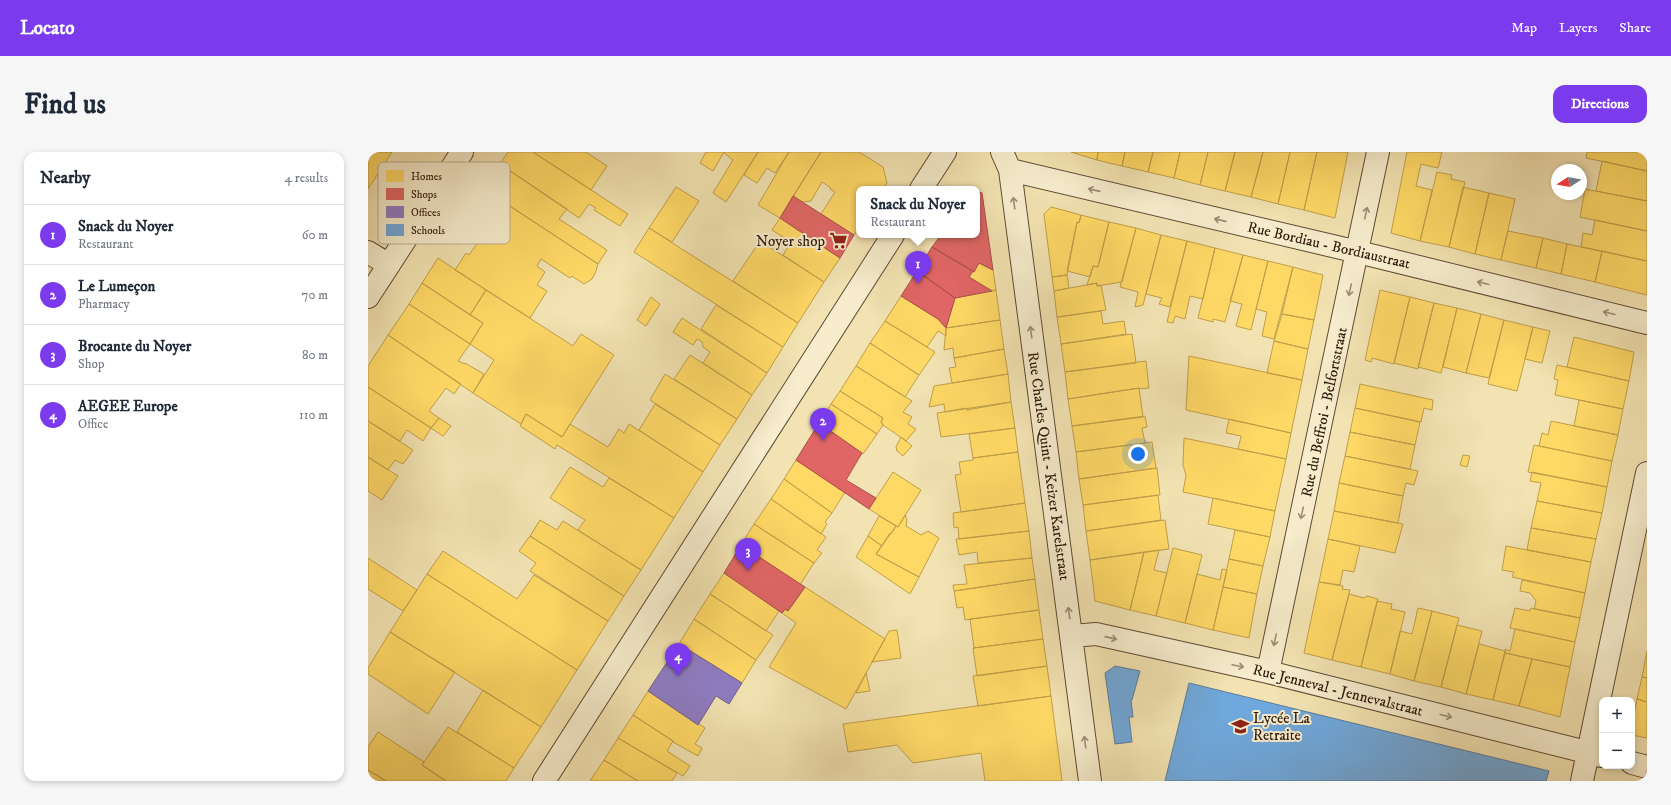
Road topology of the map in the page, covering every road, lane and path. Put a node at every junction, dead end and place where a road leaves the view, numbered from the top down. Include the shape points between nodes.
1 (462, 152) edge
2 (945, 152) edge
3 (1378, 152) edge
4 (1006, 161) edge
5 (456, 162) edge
6 (923, 186) edge
7 (890, 238) edge
8 (403, 244) edge
9 (368, 252) edge
10 (1358, 252) junction
11 (389, 265) junction
12 (368, 297) edge
13 (1647, 323) edge
14 (1647, 473) edge
15 (1072, 636) junction
16 (1268, 672) junction
17 (1595, 754) edge
18 (1635, 764) edge
19 (1647, 767) edge
20 (544, 781) edge
21 (1090, 781) edge
22 (1582, 781) edge

1 - 5 street
2 - 6 street
10 -> 3 street, Rue du Beffroi - Belfortstraat
10 -> 4 street, Rue Bordiau - Bordiaustraat
15 -> 4 street, Rue Charles Quint - Keizer Karelstraat
7 - 20 street
8 - 11 street
9 - 11 street
13 -> 10 street, Rue Bordiau - Bordiaustraat
10 -> 16 street, Rue du Beffroi - Belfortstraat
11 - 12 street
14 - 17 street
15 -> 16 street, Rue Jenneval - Jennevalstraat via 1096,634
21 -> 15 street, Rue Charles Quint - Keizer Karelstraat
16 -> 17 street, Rue Jenneval - Jennevalstraat
17 - 22 street
18 - 19 street

